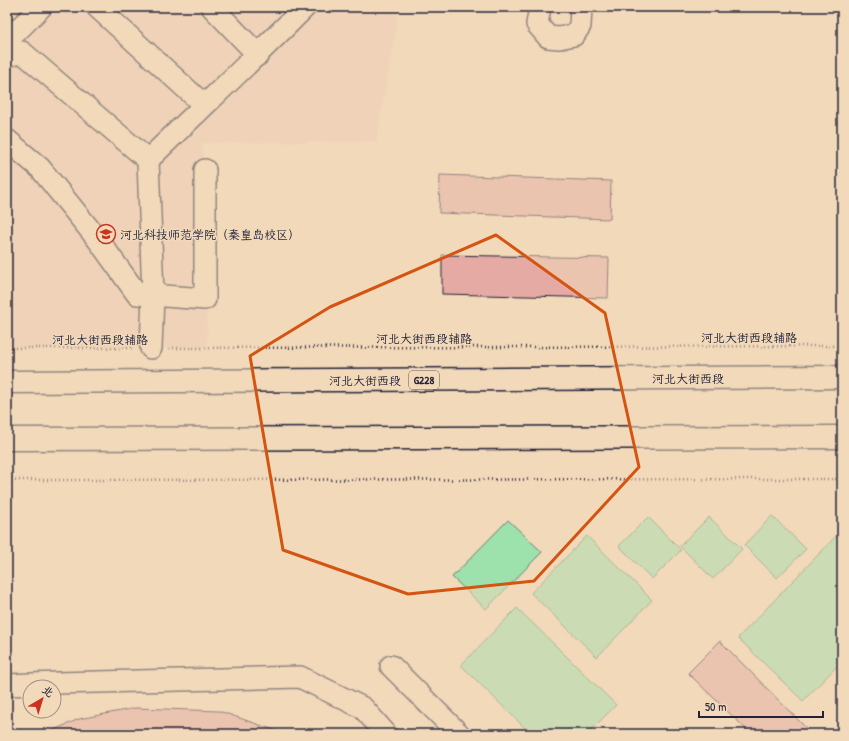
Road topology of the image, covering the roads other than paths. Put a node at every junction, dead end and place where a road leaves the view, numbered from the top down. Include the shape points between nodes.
1 (41, 7) edge
2 (97, 7) edge
3 (212, 7) edge
4 (305, 7) edge
5 (540, 7) edge
6 (580, 7) edge
7 (7, 41) edge
8 (258, 55) junction
9 (7, 56) edge
10 (204, 105) junction
11 (7, 140) edge
12 (148, 160) junction
13 (205, 170) dead end
14 (153, 295) junction
15 (151, 348) road end
16 (842, 377) edge
17 (7, 382) edge
18 (842, 437) edge
19 (7, 439) edge
20 (391, 666) dead end
21 (7, 686) edge
22 (386, 734) edge
23 (459, 734) edge

1 - 7 street
2 - 10 street
3 - 8 street
4 - 8 street
5 - 6 street via 537,24 548,37 559,38 574,35 580,26
8 - 10 street
9 - 12 street via 22,52
10 - 12 street
11 - 14 street via 40,168 100,241 137,294
12 - 14 street
13 - 14 street via 206,298
14 - 15 street
16 - 17 highway, 河北大街西段 / G228
18 - 19 highway
20 - 23 street
21 - 22 street via 300,677 363,708

